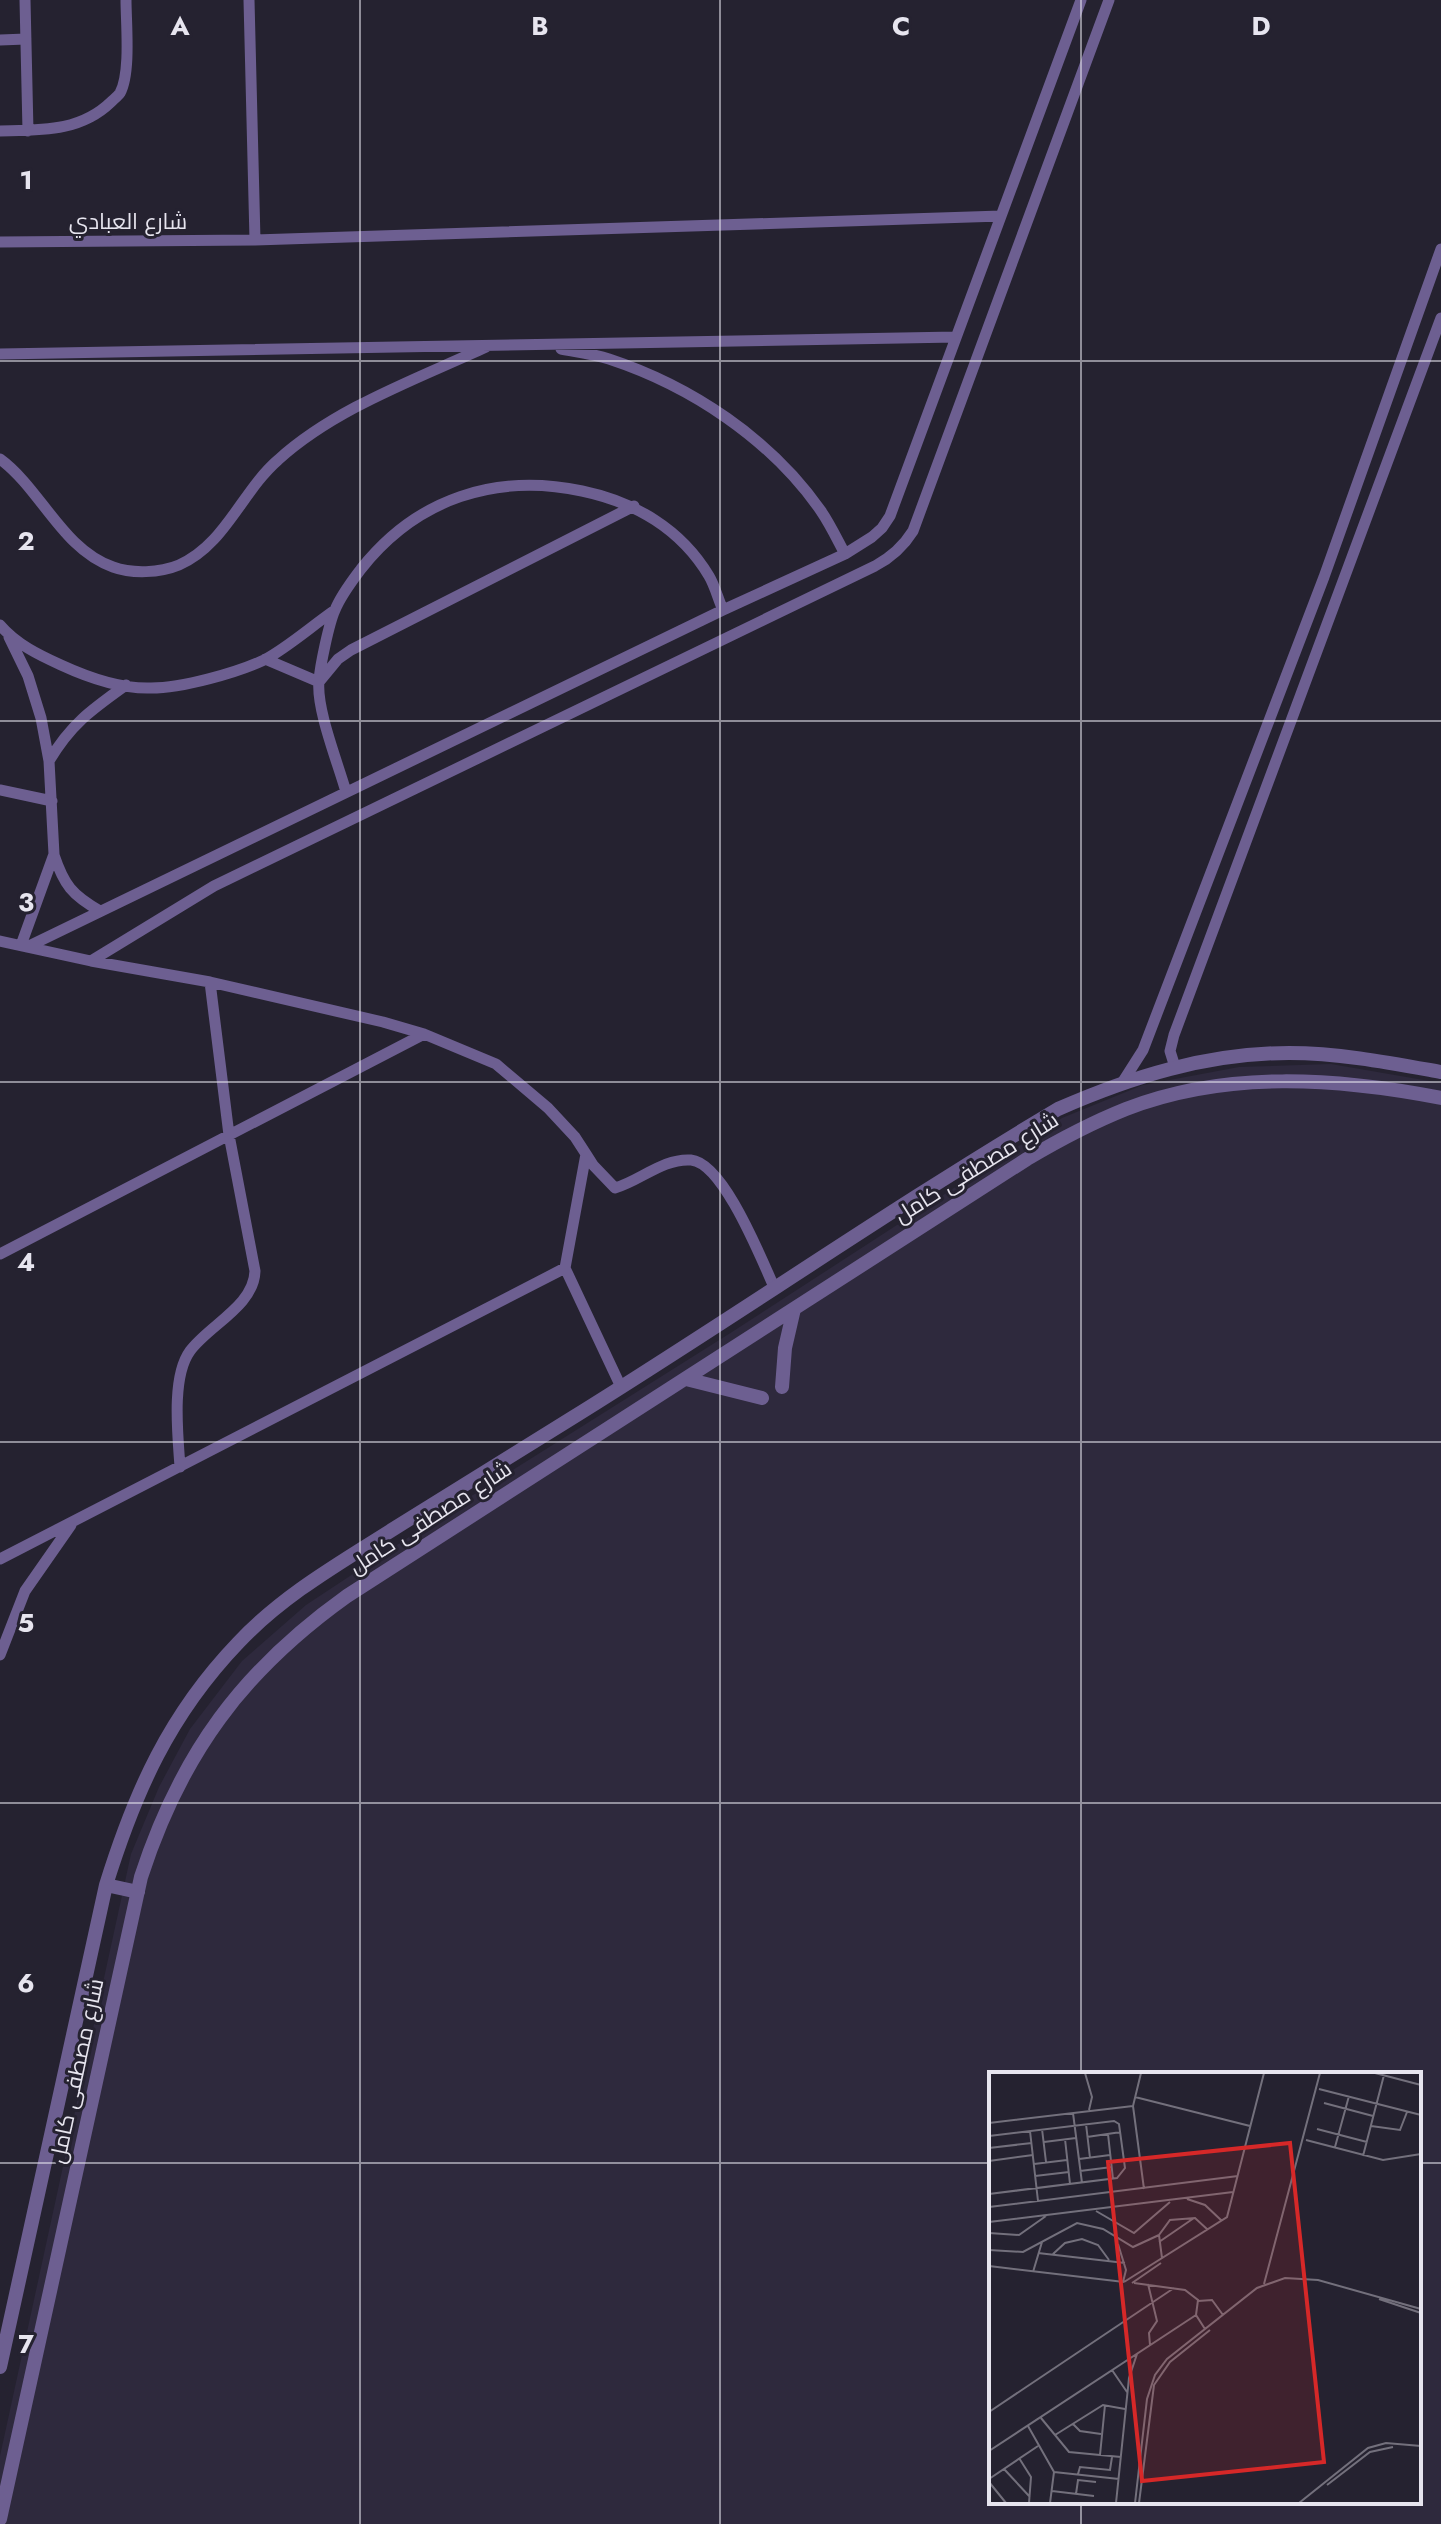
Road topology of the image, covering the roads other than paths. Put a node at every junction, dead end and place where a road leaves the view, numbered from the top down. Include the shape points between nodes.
1 (25, 0) edge
2 (126, 0) edge
3 (249, 0) edge
4 (1081, 0) edge
5 (1109, 0) edge
6 (26, 39) junction
7 (0, 40) edge
8 (0, 131) edge
9 (28, 131) junction
10 (1001, 216) junction
11 (255, 240) junction
12 (0, 242) edge
13 (1441, 249) edge
14 (1441, 318) edge
15 (956, 337) junction
16 (490, 345) junction
17 (542, 345) junction
18 (0, 354) edge
19 (0, 459) edge
20 (634, 506) junction
21 (845, 554) junction
22 (335, 610) junction
23 (723, 610) junction
24 (0, 625) edge
25 (9, 637) junction
26 (265, 659) junction
27 (319, 682) junction
28 (126, 685) junction
29 (49, 761) junction
30 (0, 790) edge
31 (346, 792) junction
32 (52, 801) junction
33 (54, 854) junction
34 (100, 911) junction
35 (0, 941) edge
36 (24, 946) junction
37 (91, 961) junction
38 (210, 982) junction
39 (424, 1034) junction
40 (1175, 1067) junction
41 (1441, 1072) edge
42 (1122, 1083) junction
43 (1441, 1098) edge
44 (229, 1135) junction
45 (586, 1154) junction
46 (0, 1254) edge
47 (565, 1268) junction
48 (775, 1289) junction
49 (794, 1309) junction
50 (735, 1314) junction
51 (716, 1326) junction
52 (750, 1337) junction
53 (731, 1349) junction
54 (686, 1379) junction
55 (621, 1387) junction
56 (782, 1387) dead end
57 (762, 1398) dead end
58 (180, 1467) junction
59 (74, 1521) junction
60 (0, 1559) edge
61 (0, 1655) edge
62 (106, 1885) junction
63 (138, 1892) junction
64 (0, 2367) edge
65 (0, 2519) edge

1 - 6 street
2 - 9 street via 127,62 120,92 78,124
3 - 11 street
4 - 10 street
5 - 37 street via 918,516 891,558 214,886
6 - 7 street
6 - 9 street
8 - 9 street
10 - 11 street, شارع العبادي
10 - 15 street
11 - 12 street, شارع العبادي
13 - 42 street via 1324,577 1143,1050
14 - 40 street via 1174,1035 1170,1051
15 - 17 street
15 - 21 street via 890,516 872,537
16 - 17 street
16 - 18 street
16 - 19 street via 344,412 277,460 205,550 177,566 146,572 114,568 85,553 16,470
17 - 21 street via 607,358 669,383 726,417 777,460 821,510
20 - 22 street via 554,485 476,491 405,525 376,551
20 - 23 street via 692,551 711,578
20 - 27 street via 351,650
21 - 23 street
22 - 26 street
22 - 27 street
23 - 31 street
24 - 25 street
25 - 28 street via 78,672
25 - 29 street via 28,676
26 - 27 street
26 - 28 street via 209,679 151,688
27 - 31 street
28 - 29 street via 64,735
29 - 32 street
30 - 32 street
31 - 34 street
32 - 33 street
33 - 34 street via 62,878 78,898
33 - 36 street
34 - 36 street
35 - 36 street
36 - 37 street
37 - 38 street
38 - 39 street
38 - 44 street
39 - 44 street
39 - 45 street via 496,1064 548,1108
40 - 41 street, شارع مصطفى كامل via 1289,1053
40 - 42 street, شارع مصطفى كامل
42 - 48 street, شارع مصطفى كامل via 1058,1109
43 - 49 street, شارع مصطفى كامل via 1282,1080 1184,1092 1129,1108 1076,1130 1027,1159
44 - 46 street
44 - 58 street via 254,1283 189,1351 181,1372 177,1421
45 - 47 street
45 - 48 street via 615,1188 658,1167 699,1162 736,1204
47 - 55 street
47 - 58 street
48 - 50 street, شارع مصطفى كامل
49 - 52 street, شارع مصطفى كامل
49 - 56 street
50 - 51 street, شارع مصطفى كامل
50 - 52 street
51 - 53 street
51 - 55 street, شارع مصطفى كامل
52 - 53 street, شارع مصطفى كامل
53 - 54 street, شارع مصطفى كامل
54 - 57 street
54 - 63 street, شارع مصطفى كامل via 347,1596 264,1664 196,1751 151,1846
55 - 62 street, شارع مصطفى كامل via 329,1569 266,1616 211,1673 165,1739 140,1787
58 - 59 street
59 - 60 street
59 - 61 street via 25,1591
62 - 63 street
62 - 64 street, شارع مصطفى كامل
63 - 65 street, شارع مصطفى كامل

